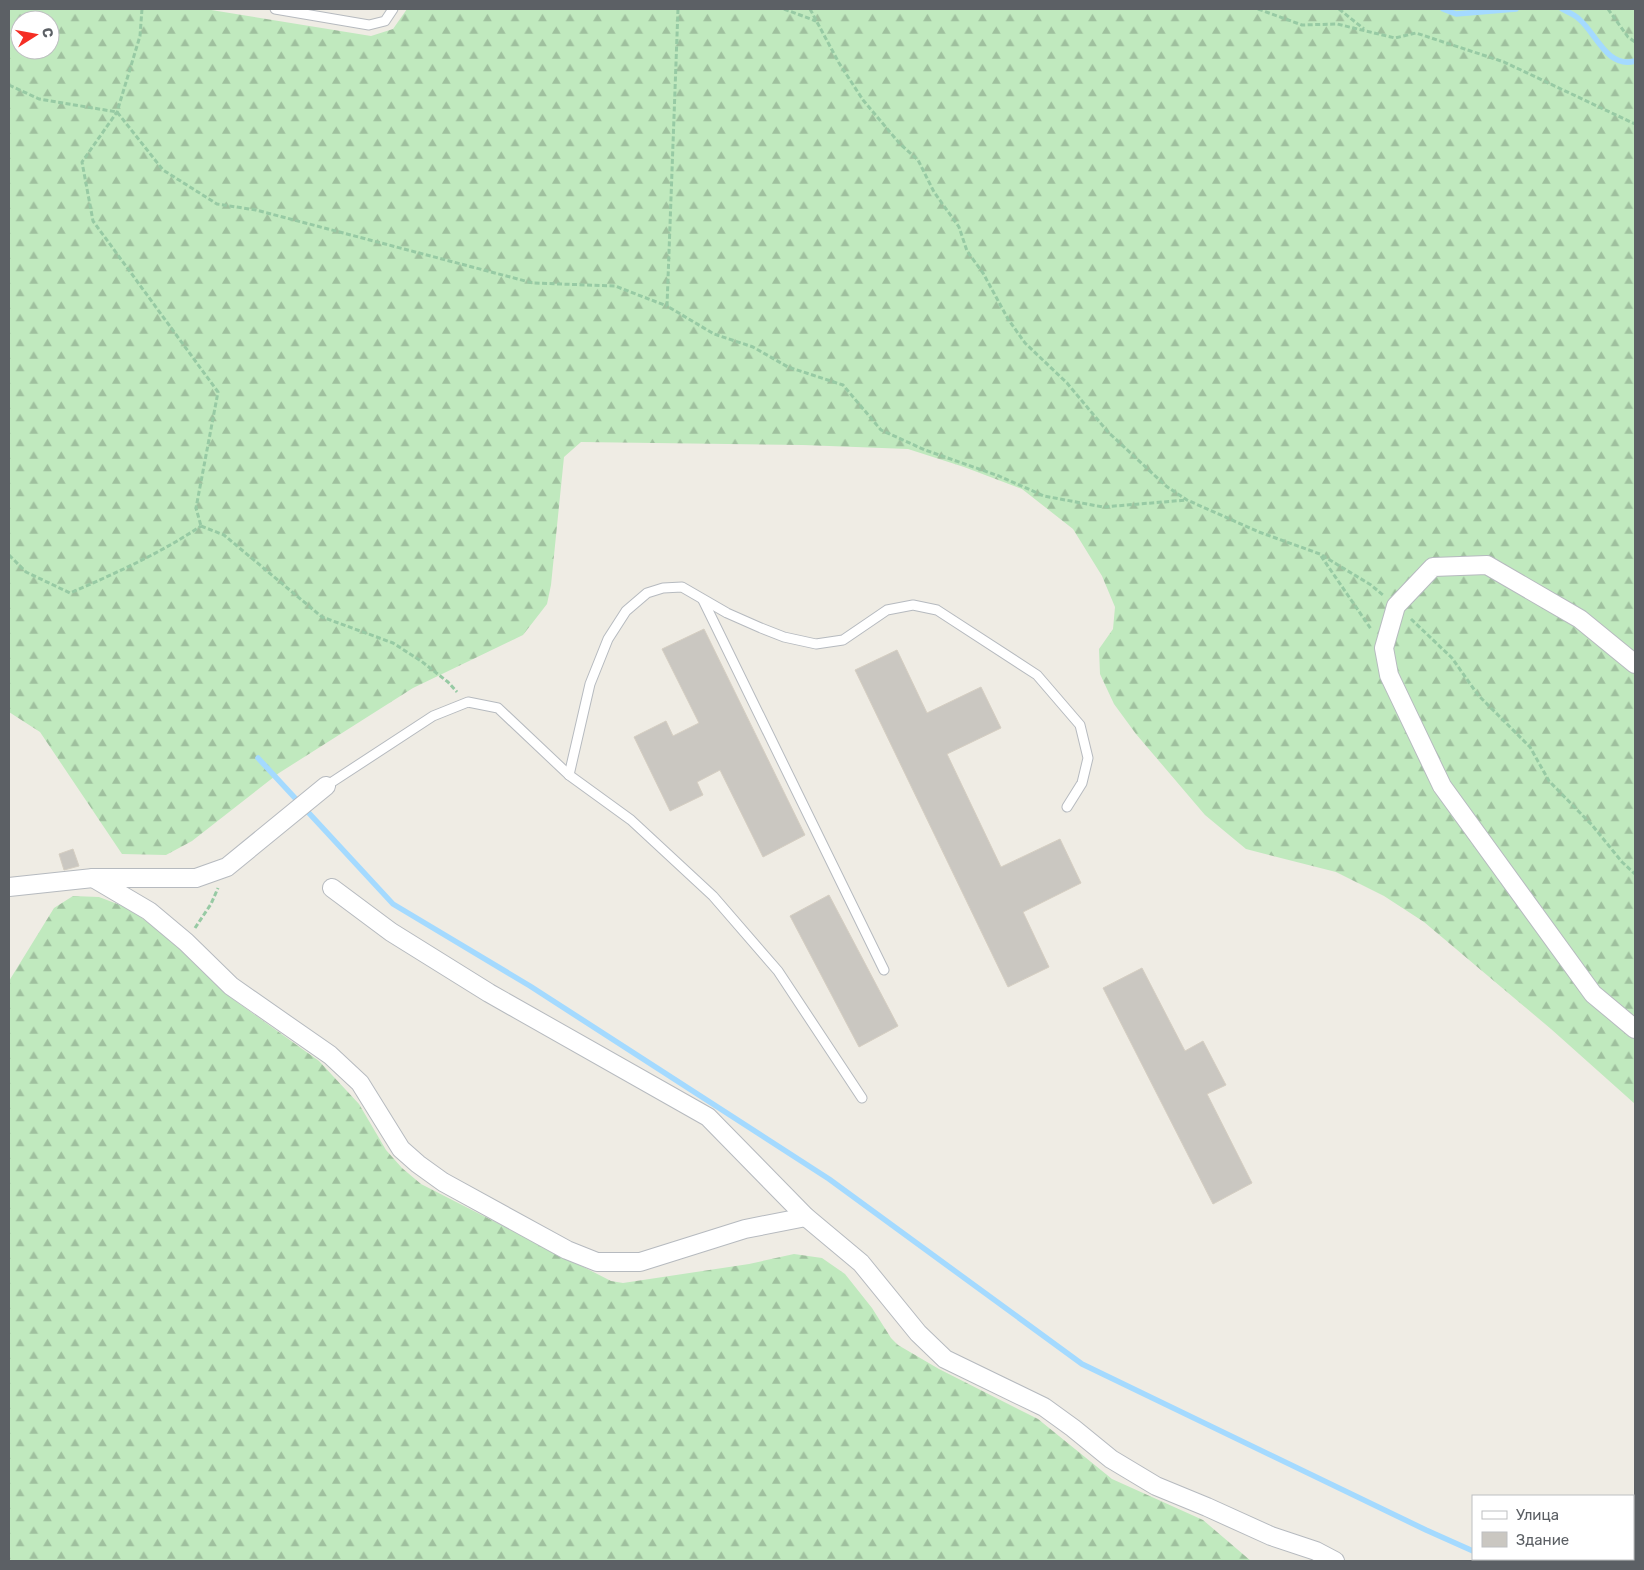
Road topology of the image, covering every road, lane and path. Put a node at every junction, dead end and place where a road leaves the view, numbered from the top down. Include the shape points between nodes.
1 (142, 9) edge
2 (275, 9) edge
3 (393, 9) edge
4 (678, 9) edge
5 (784, 9) edge
6 (810, 9) edge
7 (1258, 9) edge
8 (1339, 9) edge
9 (1608, 9) edge
10 (818, 22) junction
11 (1365, 30) junction
12 (1635, 42) edge
13 (9, 85) edge
14 (117, 112) junction
15 (1635, 124) edge
16 (667, 306) junction
17 (1188, 500) junction
18 (201, 526) junction
19 (1320, 554) junction
20 (9, 555) edge
21 (703, 600) junction
22 (1396, 606) junction
23 (1384, 648) junction
24 (1635, 664) edge
25 (468, 702) junction
26 (569, 774) junction
27 (326, 786) joint
28 (1067, 807) dead end
29 (227, 866) junction
30 (1635, 874) edge
31 (93, 878) junction
32 (9, 887) edge
33 (332, 888) dead end
34 (186, 942) junction
35 (884, 970) dead end
36 (1635, 1029) edge
37 (862, 1098) dead end
38 (806, 1217) junction
39 (1335, 1561) edge

1 - 14 path via 140,36
2 - 3 lane via 369,25 385,21
4 - 16 path
5 - 10 path
6 - 10 path
7 - 11 path via 1302,25 1337,24
8 - 11 path
9 - 12 path
10 - 17 path via 863,100 918,160 934,192 959,227 967,251 1025,342 1067,383 1108,432 1166,486
11 - 15 path via 1396,38 1416,33 1504,62
13 - 14 path via 39,99
14 - 16 path via 163,170 216,204 256,210 533,283 615,286
14 - 18 path via 82,162 93,221 218,392 196,508
16 - 17 path via 714,334 753,347 788,367 842,385 880,430 1044,496 1103,507
17 - 19 path via 1259,532
18 - 20 path via 130,567 70,593 26,572
18 - 25 path via 224,535 322,617 393,643 448,682
19 - 22 path via 1371,585
19 - 23 path
21 - 26 lane via 682,587 664,588 647,593 626,611 608,639 590,684
21 - 28 lane via 784,637 816,644 843,640 886,610 913,605 937,610 1037,675 1080,725 1088,758 1082,783
21 - 35 lane
22 - 23 street
22 - 24 street via 1433,567 1487,565 1580,618
22 - 30 path via 1452,658 1478,695 1530,747 1549,780
23 - 36 street via 1389,675 1442,786 1593,994
25 - 26 lane via 498,708
25 - 27 lane via 433,716
26 - 37 lane via 631,820 713,896 778,971
27 - 29 street
29 - 31 street via 196,878
29 - 34 path via 211,904
31 - 32 street
31 - 34 street via 148,911
33 - 38 street via 391,932 489,993 708,1117
34 - 38 street via 230,986 330,1055 360,1082 402,1149 418,1164 443,1182 567,1250 597,1262 640,1262 744,1228
38 - 39 street via 861,1263 918,1333 945,1359 1044,1407 1111,1460 1156,1486

